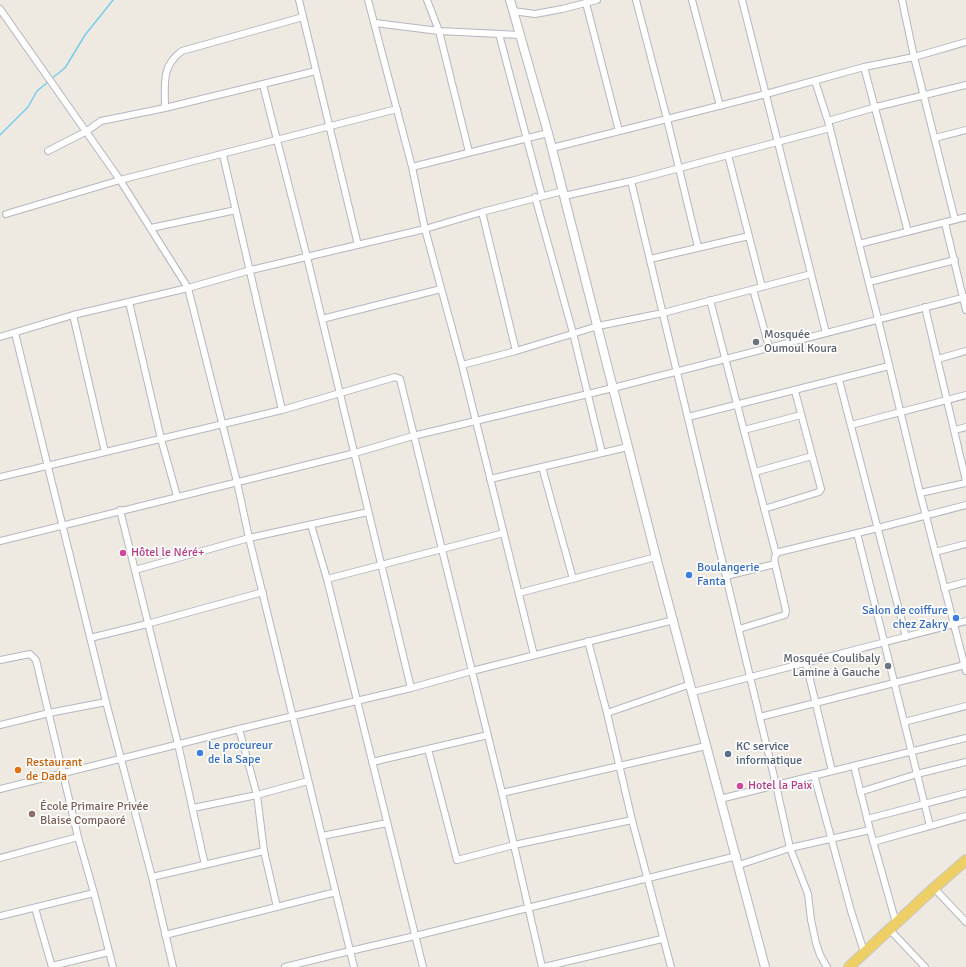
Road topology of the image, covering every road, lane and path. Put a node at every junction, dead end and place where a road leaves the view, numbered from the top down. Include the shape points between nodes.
1 (299, 0) edge
2 (368, 0) edge
3 (427, 0) edge
4 (510, 0) edge
5 (597, 0) edge
6 (636, 0) edge
7 (692, 0) edge
8 (742, 0) edge
9 (902, 0) edge
10 (586, 4) junction
11 (0, 9) edge
12 (513, 11) junction
13 (303, 17) junction
14 (374, 23) junction
15 (439, 31) junction
16 (499, 34) junction
17 (520, 35) junction
18 (966, 42) edge
19 (914, 58) junction
20 (864, 67) junction
21 (316, 72) junction
22 (815, 81) junction
23 (263, 85) junction
24 (966, 85) edge
25 (766, 94) junction
26 (924, 96) junction
27 (720, 106) junction
28 (876, 107) junction
29 (165, 108) junction
30 (397, 109) junction
31 (667, 119) junction
32 (828, 121) junction
33 (329, 126) junction
34 (830, 128) junction
35 (966, 130) edge
36 (87, 131) junction
37 (619, 131) junction
38 (548, 133) junction
39 (526, 138) junction
40 (935, 138) junction
41 (278, 140) junction
42 (778, 142) junction
43 (552, 148) junction
44 (48, 151) dead end
45 (469, 152) junction
46 (223, 155) junction
47 (728, 155) junction
48 (412, 167) junction
49 (679, 168) junction
50 (120, 180) junction
51 (631, 181) junction
52 (564, 194) junction
53 (539, 197) junction
54 (236, 210) junction
55 (482, 212) junction
56 (6, 214) dead end
57 (966, 217) edge
58 (955, 220) junction
59 (945, 223) junction
60 (151, 228) junction
61 (425, 229) junction
62 (908, 232) junction
63 (749, 236) junction
64 (859, 244) junction
65 (358, 245) junction
66 (698, 247) junction
67 (307, 257) junction
68 (650, 259) junction
69 (955, 260) junction
70 (251, 270) junction
71 (811, 274) junction
72 (868, 282) junction
73 (762, 287) junction
74 (188, 288) junction
75 (441, 289) junction
76 (753, 289) junction
77 (965, 298) edge
78 (710, 300) junction
79 (129, 302) junction
80 (925, 307) junction
81 (966, 310) edge
82 (663, 313) junction
83 (73, 315) junction
84 (322, 319) junction
85 (878, 319) junction
86 (598, 326) junction
87 (15, 333) junction
88 (573, 333) junction
89 (826, 333) junction
90 (0, 337) edge
91 (769, 347) junction
92 (516, 351) junction
93 (966, 351) edge
94 (725, 358) junction
95 (938, 359) junction
96 (462, 365) junction
97 (889, 366) junction
98 (677, 371) junction
99 (839, 380) junction
100 (613, 388) junction
101 (795, 391) junction
102 (340, 394) junction
103 (589, 394) junction
104 (966, 395) edge
105 (948, 400) junction
106 (738, 405) junction
107 (282, 410) junction
108 (900, 412) junction
109 (802, 415) junction
110 (688, 417) junction
111 (476, 421) junction
112 (222, 424) junction
113 (851, 425) junction
114 (966, 427) edge
115 (744, 430) junction
116 (955, 430) junction
117 (413, 436) junction
118 (161, 439) junction
119 (628, 447) junction
120 (105, 452) junction
121 (355, 453) junction
122 (602, 453) junction
123 (812, 456) junction
124 (48, 465) junction
125 (542, 467) junction
126 (755, 472) junction
127 (0, 478) edge
128 (966, 478) edge
129 (490, 479) junction
130 (237, 482) junction
131 (920, 493) junction
132 (177, 496) junction
133 (966, 505) edge
134 (764, 509) junction
135 (120, 510) junction
136 (368, 512) junction
137 (926, 516) junction
138 (62, 524) junction
139 (311, 525) junction
140 (878, 528) junction
141 (857, 533) junction
142 (504, 534) junction
143 (249, 538) junction
144 (0, 540) edge
145 (966, 544) edge
146 (442, 550) junction
147 (935, 552) junction
148 (776, 554) junction
149 (656, 557) junction
150 (381, 564) junction
151 (775, 564) junction
152 (135, 570) junction
153 (726, 576) junction
154 (327, 579) junction
155 (573, 579) junction
156 (966, 582) edge
157 (944, 588) junction
158 (262, 592) junction
159 (519, 593) junction
160 (674, 620) junction
161 (966, 621) edge
162 (147, 624) junction
163 (954, 624) junction
164 (739, 629) junction
165 (906, 637) junction
166 (90, 638) junction
167 (588, 641) junction
168 (884, 642) junction
169 (534, 655) junction
170 (0, 660) edge
171 (806, 663) junction
172 (965, 668) edge
173 (472, 671) junction
174 (750, 677) junction
175 (894, 682) junction
176 (411, 688) junction
177 (692, 688) junction
178 (106, 702) junction
179 (357, 702) junction
180 (815, 703) junction
181 (966, 706) edge
182 (49, 713) junction
183 (607, 714) junction
184 (292, 717) junction
185 (760, 717) junction
186 (904, 722) junction
187 (0, 725) edge
188 (239, 729) junction
189 (488, 735) junction
190 (966, 738) edge
191 (178, 744) junction
192 (706, 746) junction
193 (428, 749) junction
194 (912, 752) junction
195 (121, 759) junction
196 (372, 762) junction
197 (966, 762) edge
198 (619, 766) junction
199 (854, 766) junction
200 (832, 771) junction
201 (63, 773) junction
202 (917, 774) junction
203 (814, 775) junction
204 (308, 781) junction
205 (776, 785) junction
206 (0, 789) edge
207 (860, 792) junction
208 (502, 793) junction
209 (966, 793) edge
210 (257, 794) junction
211 (720, 799) junction
212 (924, 803) junction
213 (193, 808) junction
214 (966, 816) edge
215 (867, 819) junction
216 (632, 820) junction
217 (387, 823) junction
218 (930, 826) junction
219 (870, 830) junction
220 (322, 836) junction
221 (78, 837) junction
222 (831, 839) junction
223 (873, 842) junction
224 (514, 845) junction
225 (790, 848) junction
226 (264, 851) junction
227 (737, 856) junction
228 (0, 858) edge
229 (966, 860) edge
230 (205, 865) junction
231 (739, 866) junction
232 (152, 877) junction
233 (647, 878) junction
234 (934, 888) junction
235 (336, 892) junction
236 (94, 893) junction
237 (277, 907) junction
238 (34, 908) junction
239 (529, 908) junction
240 (0, 916) edge
241 (966, 922) edge
242 (893, 926) junction
243 (165, 935) junction
244 (415, 936) junction
245 (662, 939) junction
246 (350, 951) junction
247 (109, 952) junction
248 (864, 952) junction
249 (52, 966) edge
250 (113, 967) edge
251 (173, 967) edge
252 (285, 967) edge
253 (354, 967) edge
254 (423, 967) edge
255 (543, 967) edge
256 (671, 967) edge
257 (765, 967) edge
258 (827, 967) edge
259 (849, 967) edge
260 (926, 967) edge

1 - 13 street
2 - 14 street
3 - 15 street
4 - 12 street
5 - 10 street
6 - 31 street
7 - 27 street
8 - 25 street
9 - 19 street
10 - 12 street via 535,14
10 - 37 street
11 - 36 street
12 - 17 street
13 - 21 street
13 - 29 street via 182,51 168,65
14 - 15 street
14 - 30 street
15 - 16 street
15 - 45 street
16 - 17 street
16 - 39 street
17 - 38 street
18 - 19 street
19 - 20 street
19 - 26 street
20 - 22 street
20 - 28 street
21 - 23 street
21 - 33 street
22 - 25 street
22 - 32 street
23 - 29 street
23 - 41 street
24 - 26 street
25 - 27 street
25 - 42 street
26 - 28 street
26 - 40 street
27 - 31 street
28 - 32 street
28 - 62 street
29 - 36 street via 101,120
30 - 33 street
30 - 48 street
31 - 37 street
31 - 49 street
32 - 34 street
33 - 41 street
33 - 65 street
34 - 42 street
34 - 64 street
35 - 40 street
36 - 44 street
36 - 50 street
37 - 43 street
38 - 39 street
38 - 43 street
39 - 45 street
39 - 53 street
40 - 58 street
41 - 46 street
41 - 67 street
42 - 47 street
42 - 71 street
43 - 52 street
45 - 48 street
46 - 50 street
46 - 54 street
47 - 49 street
47 - 63 street
48 - 61 street
49 - 51 street
49 - 66 street
50 - 56 street
50 - 60 street
51 - 52 street
51 - 68 street
52 - 53 street
52 - 86 street
53 - 55 street
53 - 88 street
54 - 60 street
54 - 70 street
55 - 61 street
55 - 92 street
57 - 58 street
58 - 59 street
59 - 62 street
59 - 69 street
60 - 74 street
61 - 65 street
61 - 75 street
62 - 64 street
63 - 66 street
63 - 73 street
64 - 72 street
65 - 67 street
66 - 68 street
67 - 70 street
67 - 84 street
68 - 82 street
69 - 72 street
69 - 77 street
70 - 74 street
70 - 107 street
71 - 73 street
71 - 89 street
72 - 85 street
73 - 76 street
74 - 79 street
74 - 112 street
75 - 84 street
75 - 96 street
76 - 78 street
76 - 91 street
77 - 80 street
77 - 81 street
78 - 82 street
78 - 94 street
79 - 83 street
79 - 118 street
80 - 85 street
80 - 95 street
82 - 86 street
82 - 98 street
83 - 87 street
83 - 120 street
84 - 102 street
85 - 89 street
85 - 97 street
86 - 88 street
86 - 100 street
87 - 90 street
87 - 124 street
88 - 92 street
88 - 103 street
89 - 91 street
91 - 94 street
92 - 96 street
93 - 95 street
94 - 98 street
94 - 106 street
95 - 105 street
96 - 111 street
97 - 99 street
97 - 108 street
98 - 100 street
98 - 110 street
99 - 101 street
99 - 113 street
100 - 103 street
100 - 119 street
101 - 106 street
101 - 109 street
102 - 107 street
102 - 117 street via 395,377 400,379
102 - 121 street
103 - 111 street
103 - 122 street
104 - 105 street
105 - 108 street
105 - 116 street
106 - 110 street
106 - 115 street
107 - 112 street
108 - 113 street
108 - 131 street
109 - 115 street
109 - 123 street
110 - 153 street
111 - 117 street
111 - 129 street
112 - 118 street
112 - 130 street
113 - 140 street
114 - 116 street
115 - 126 street
116 - 128 street
117 - 121 street
117 - 146 street
118 - 120 street
118 - 132 street
119 - 122 street
119 - 149 street
120 - 124 street
121 - 130 street
121 - 136 street
122 - 125 street
123 - 126 street
123 - 134 street via 821,489 819,492
124 - 127 street
124 - 138 street
125 - 129 street
125 - 155 street
126 - 134 street
128 - 131 street
129 - 142 street
130 - 132 street
130 - 143 street
131 - 137 street
132 - 135 street
133 - 137 street
134 - 148 street
135 - 138 street
135 - 152 street
136 - 139 street
136 - 150 street
137 - 140 street
137 - 147 street
138 - 144 street
138 - 166 street
139 - 143 street
139 - 154 street
140 - 141 street
140 - 165 street
141 - 148 street
141 - 168 street
142 - 146 street
142 - 159 street
143 - 152 street
143 - 158 street
145 - 147 street
146 - 150 street
146 - 173 street
147 - 157 street
148 - 151 street
149 - 155 street
149 - 160 street
150 - 154 street
150 - 176 street
151 - 153 street
151 - 164 street via 785,616
152 - 162 street
153 - 164 street
154 - 179 street
155 - 159 street
156 - 157 street
157 - 163 street
158 - 162 street
158 - 184 street
159 - 169 street
160 - 167 street
160 - 177 street
161 - 163 street
162 - 166 street
162 - 191 street
163 - 165 street
163 - 172 street
164 - 174 street
165 - 168 street
166 - 178 street
167 - 169 street
167 - 183 street
168 - 171 street
168 - 175 street
169 - 173 street
170 - 182 street via 30,654 36,660
171 - 174 street
171 - 180 street
172 - 175 street
173 - 176 street
173 - 189 street
174 - 177 street
174 - 185 street
175 - 180 street
175 - 186 street
176 - 179 street
177 - 183 street
177 - 192 street
178 - 182 street
178 - 195 street
179 - 184 street
179 - 196 street
180 - 185 street
180 - 200 street
181 - 186 street
182 - 187 street
182 - 201 street
183 - 198 street
184 - 188 street
184 - 204 street
185 - 205 street
186 - 194 street
188 - 191 street
188 - 210 street
189 - 193 street
189 - 208 street
190 - 194 street
191 - 195 street
191 - 213 street
192 - 198 street
192 - 211 street
193 - 196 street
193 - 224 street via 457,860
194 - 199 street
194 - 202 street
195 - 201 street
195 - 232 street
196 - 217 street
197 - 202 street
198 - 208 street
198 - 216 street
199 - 200 street
199 - 207 street
200 - 203 street
201 - 206 street
201 - 221 street
202 - 207 street
202 - 212 street
203 - 205 street
203 - 222 street
204 - 210 street
204 - 220 street
205 - 211 street
205 - 225 street
207 - 215 street
208 - 224 street
209 - 212 street
210 - 213 street
210 - 226 street
211 - 227 street
212 - 215 street
212 - 218 street
213 - 230 street
214 - 218 street
215 - 219 street
216 - 224 street
216 - 233 street
217 - 220 street
217 - 244 street
218 - 223 street
219 - 222 street
219 - 223 street
220 - 235 street
221 - 228 street
221 - 236 street
222 - 225 street
222 - 248 street
223 - 242 street
224 - 239 street
225 - 231 street
225 - 258 street via 806,886 816,943
226 - 230 street
226 - 237 street
227 - 231 street
227 - 233 street
229 - 234 main road
230 - 232 street
231 - 257 street
232 - 243 street
233 - 239 street
233 - 245 street
234 - 241 street
234 - 242 main road
235 - 237 street
235 - 246 street
236 - 238 street
236 - 247 street
237 - 243 street
238 - 240 street
238 - 249 street
239 - 244 street
239 - 255 street
242 - 248 main road
242 - 260 street
243 - 251 street
244 - 246 street
244 - 254 street
245 - 255 street
245 - 256 street
246 - 252 street
246 - 253 street
247 - 249 street
247 - 250 street
248 - 259 main road

